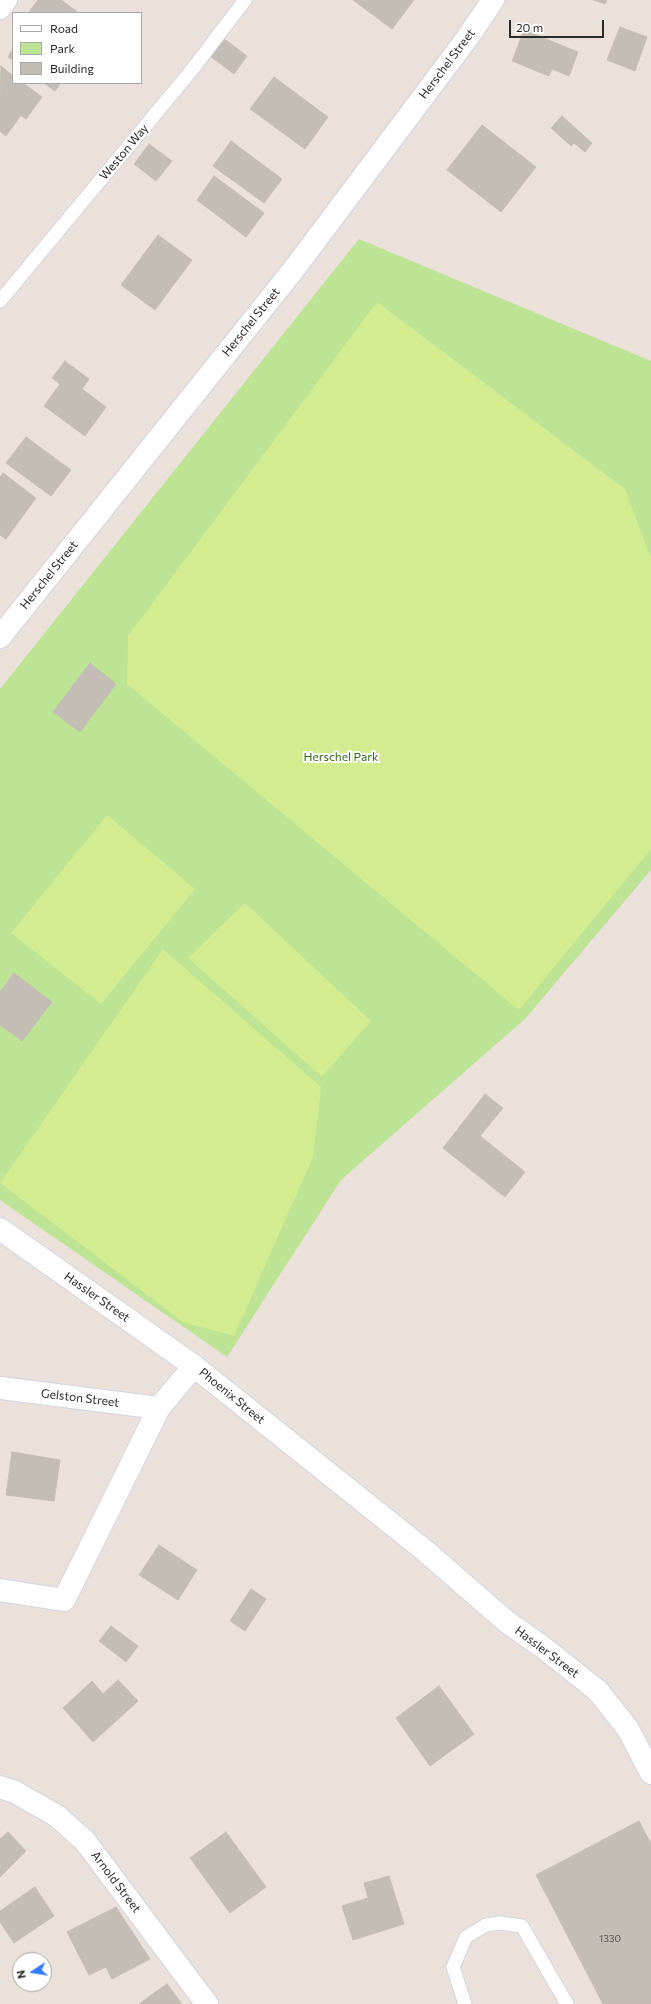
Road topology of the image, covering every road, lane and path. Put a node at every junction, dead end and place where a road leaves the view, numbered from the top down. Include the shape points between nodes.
1 (6, 0) edge
2 (245, 0) edge
3 (493, 0) edge
4 (0, 8) edge
5 (0, 301) edge
6 (0, 637) edge
7 (0, 1229) edge
8 (194, 1366) junction
9 (0, 1388) edge
10 (159, 1408) junction
11 (423, 1549) joint
12 (0, 1590) edge
13 (651, 1773) edge
14 (0, 1787) edge
15 (208, 2004) edge
16 (465, 2004) edge
17 (567, 2004) edge

1 - 4 street
2 - 5 lane, Weston Way via 191,71
3 - 6 street, Herschel Street via 294,269
7 - 8 street, Hassler Street
8 - 10 street, Phoenix Street
8 - 11 street, Phoenix Street
9 - 10 street, Gelston Street
10 - 12 street, Phoenix Street via 64,1600
11 - 13 street, Hassler Street via 507,1622 598,1691 628,1729
14 - 15 street, Arnold Street via 15,1792 57,1816 85,1841
16 - 17 lane via 453,1967 466,1937 486,1926 500,1923 522,1926

